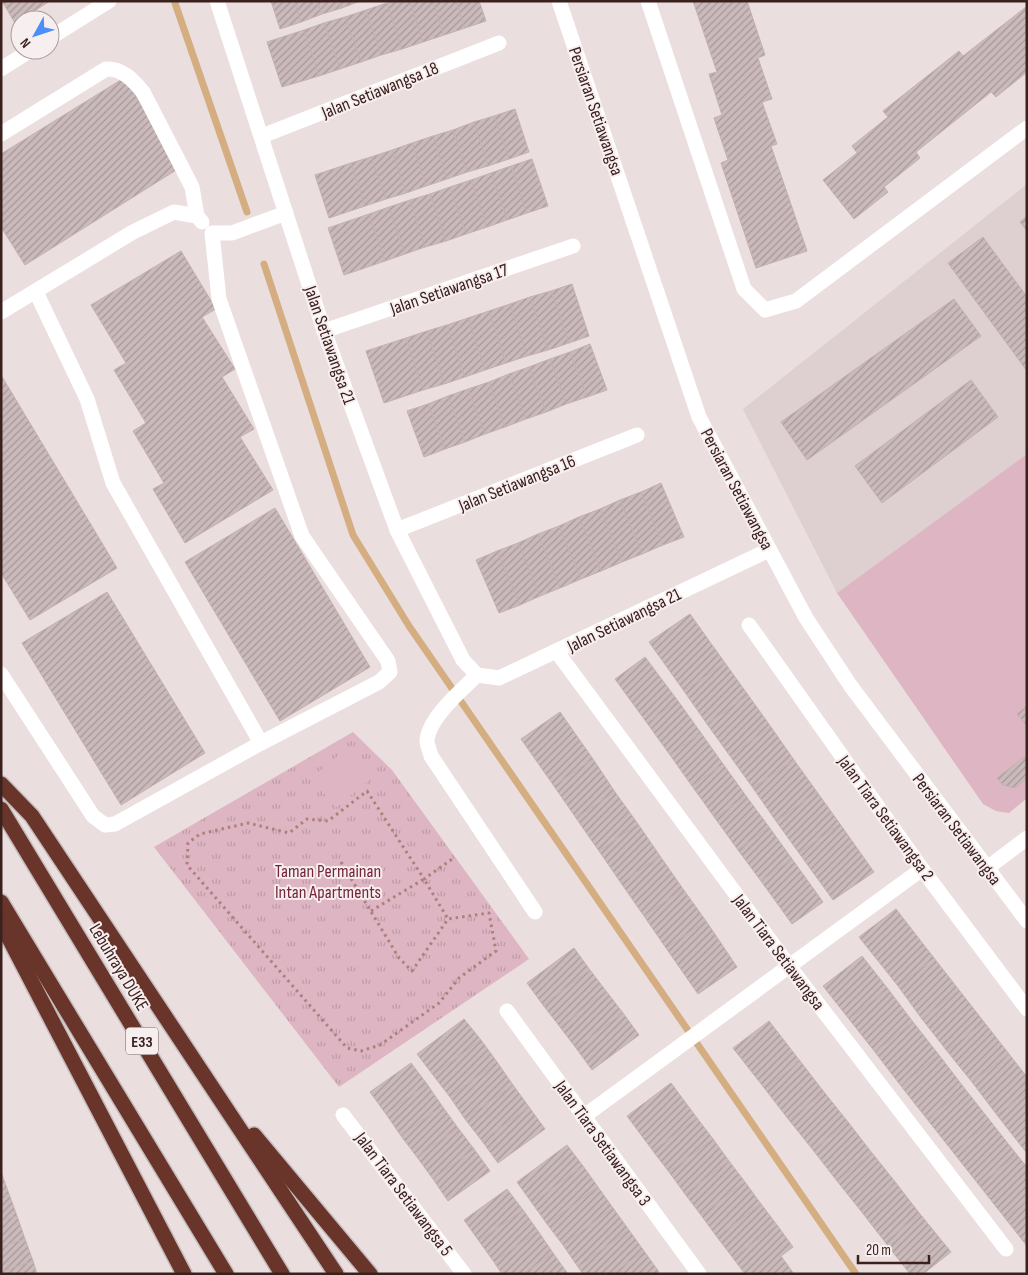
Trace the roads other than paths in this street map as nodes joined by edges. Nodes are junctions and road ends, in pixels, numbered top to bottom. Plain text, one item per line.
1 (109, 1) edge
2 (217, 1) edge
3 (559, 1) edge
4 (648, 1) edge
5 (60, 32) edge
6 (499, 43) dead end
7 (15, 60) edge
8 (1, 69) edge
9 (1027, 128) edge
10 (1, 134) edge
11 (262, 136) junction
12 (286, 212) junction
13 (197, 216) junction
14 (212, 233) junction
15 (573, 246) dead end
16 (36, 292) junction
17 (1, 312) edge
18 (324, 331) junction
19 (637, 435) dead end
20 (397, 530) junction
21 (769, 550) junction
22 (749, 625) dead end
23 (557, 652) junction
24 (1, 674) edge
25 (477, 675) junction
26 (261, 743) junction
27 (1, 784) edge
28 (1, 809) edge
29 (1027, 838) edge
30 (922, 869) junction
31 (986, 869) junction
32 (1, 902) edge
33 (535, 912) dead end
34 (1027, 921) edge
35 (1, 923) edge
36 (789, 966) junction
37 (1027, 1009) edge
38 (507, 1011) dead end
39 (204, 1074) junction
40 (343, 1115) dead end
41 (583, 1117) junction
42 (1006, 1248) dead end
43 (184, 1274) edge
44 (226, 1274) edge
45 (282, 1274) edge
46 (336, 1274) edge
47 (370, 1274) edge
48 (464, 1274) edge
49 (699, 1274) edge

1 - 5 street
2 - 11 street, Jalan Setiawangsa 21
3 - 21 street, Persiaran Setiawangsa
4 - 9 street
6 - 11 street, Jalan Setiawangsa 18
7 - 8 street
10 - 13 street
11 - 12 street, Jalan Setiawangsa 21
12 - 14 street
12 - 18 street, Jalan Setiawangsa 21
13 - 14 street
13 - 16 street
14 - 26 street
15 - 18 street, Jalan Setiawangsa 17
16 - 17 street
16 - 26 street
18 - 20 street, Jalan Setiawangsa 21
19 - 20 street, Jalan Setiawangsa 16
20 - 25 street, Jalan Setiawangsa 21
21 - 23 street, Jalan Setiawangsa 21
21 - 31 street, Persiaran Setiawangsa
22 - 30 street, Jalan Tiara Setiawangsa 2
23 - 25 street, Jalan Setiawangsa 21
23 - 36 street, Jalan Tiara Setiawangsa
24 - 26 street
25 - 33 street
27 - 39 highway
28 - 45 highway, Lebuhraya DUKE / E33
29 - 31 street
30 - 36 street
30 - 37 street, Jalan Tiara Setiawangsa 2
31 - 34 street, Persiaran Setiawangsa
32 - 44 highway
35 - 43 highway
36 - 41 street
36 - 42 street, Jalan Tiara Setiawangsa
38 - 41 street, Jalan Tiara Setiawangsa 3
39 - 46 highway
39 - 47 highway
40 - 48 street, Jalan Tiara Setiawangsa 5
41 - 49 street, Jalan Tiara Setiawangsa 3

